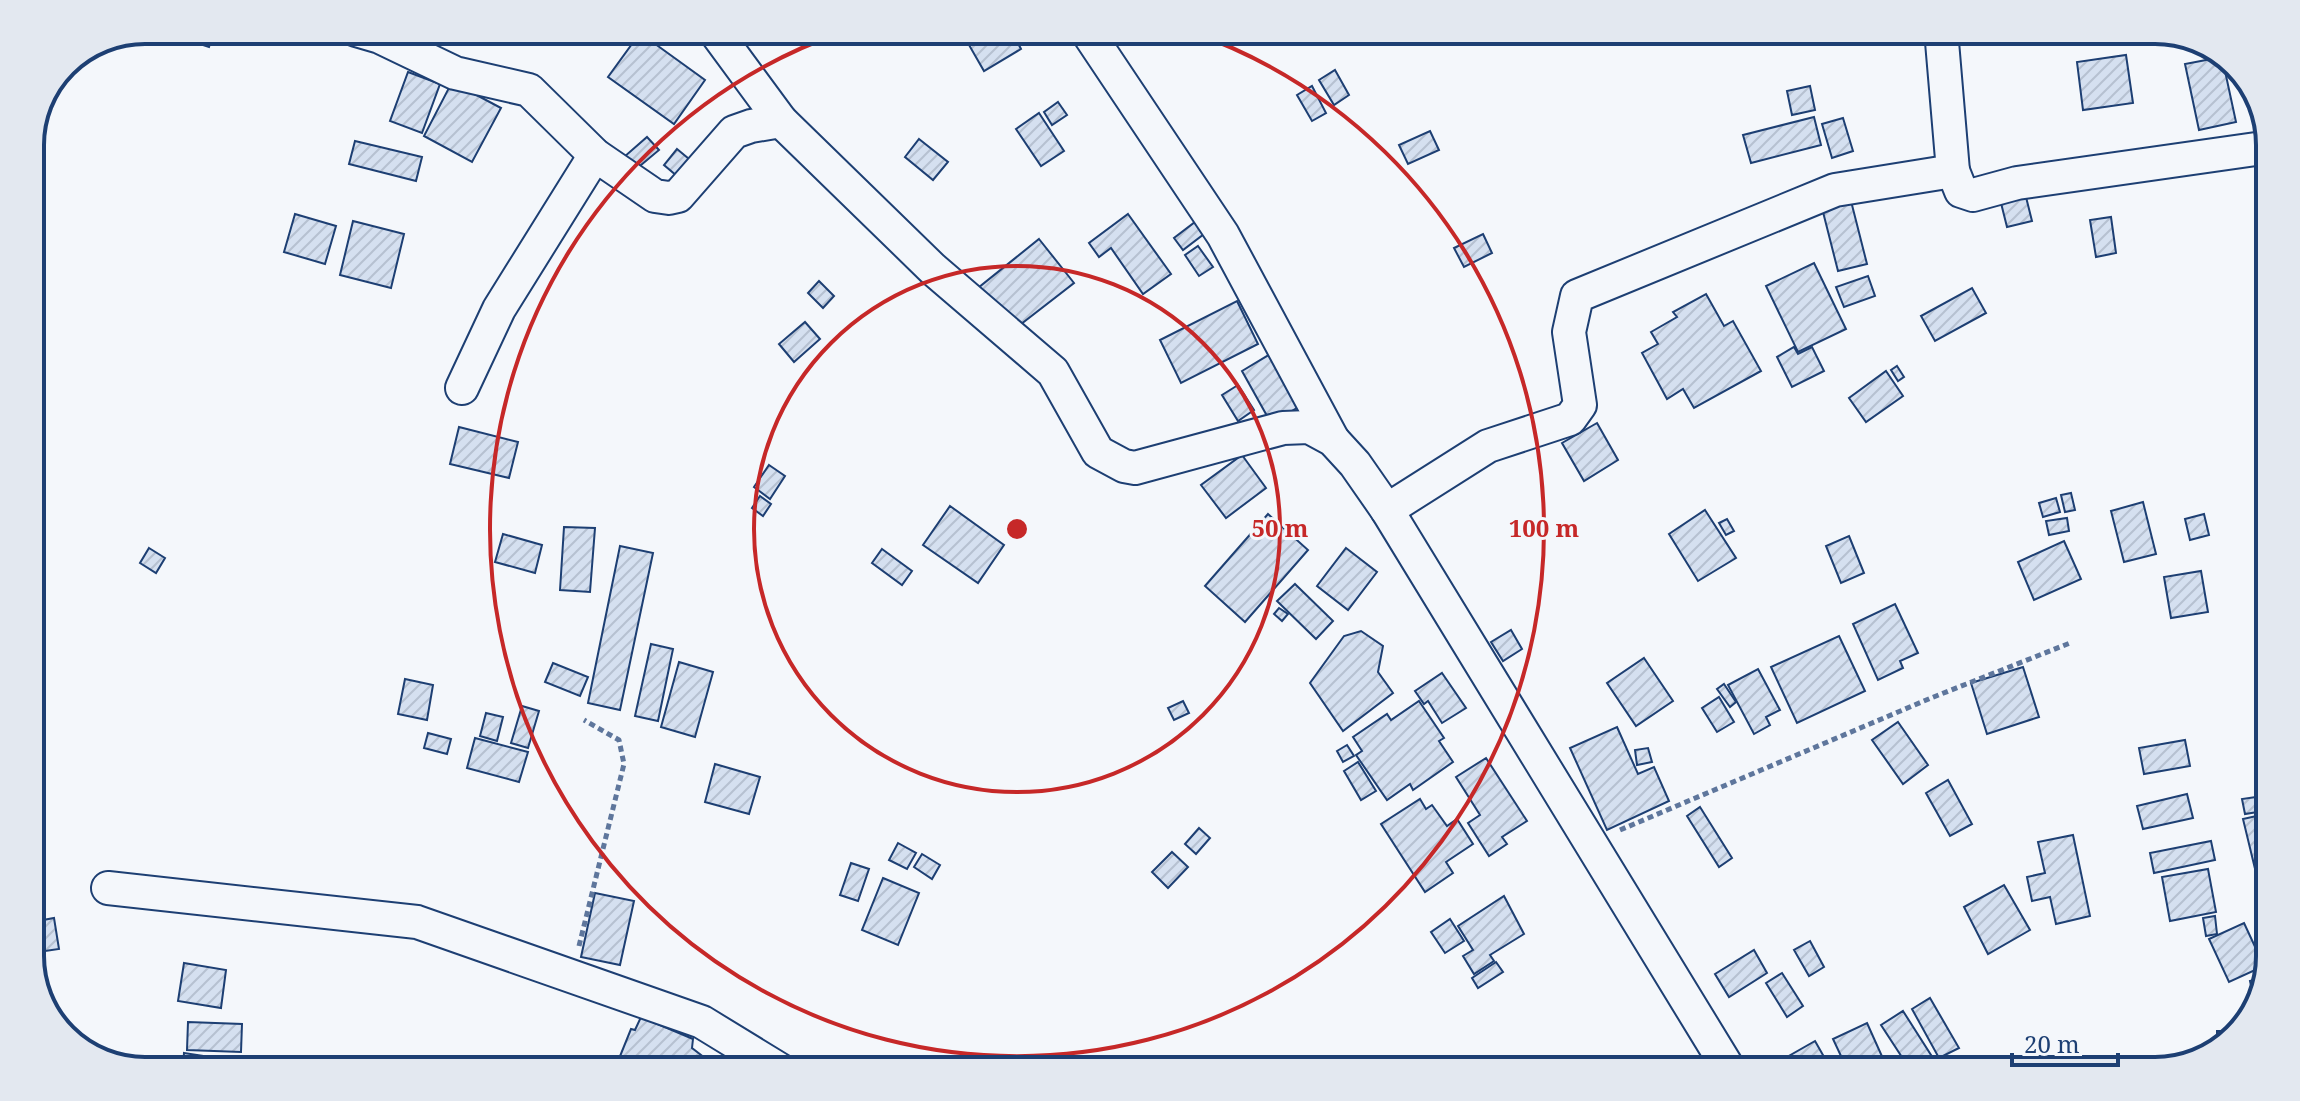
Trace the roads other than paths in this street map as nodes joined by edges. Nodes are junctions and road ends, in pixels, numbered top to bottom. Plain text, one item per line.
1 (395, 44) edge
2 (724, 44) edge
3 (1095, 44) edge
4 (1942, 44) edge
5 (781, 121) junction
6 (2256, 149) edge
7 (595, 155) junction
8 (1953, 171) junction
9 (462, 388) dead end
10 (1333, 440) junction
11 (1387, 510) junction
12 (108, 888) dead end
13 (759, 1057) edge
14 (1721, 1057) edge

1 - 7 street
2 - 5 street
3 - 10 street
4 - 8 street
5 - 7 street
5 - 10 street
6 - 8 street
7 - 9 street
8 - 11 street
10 - 11 street
11 - 14 street
12 - 13 street

